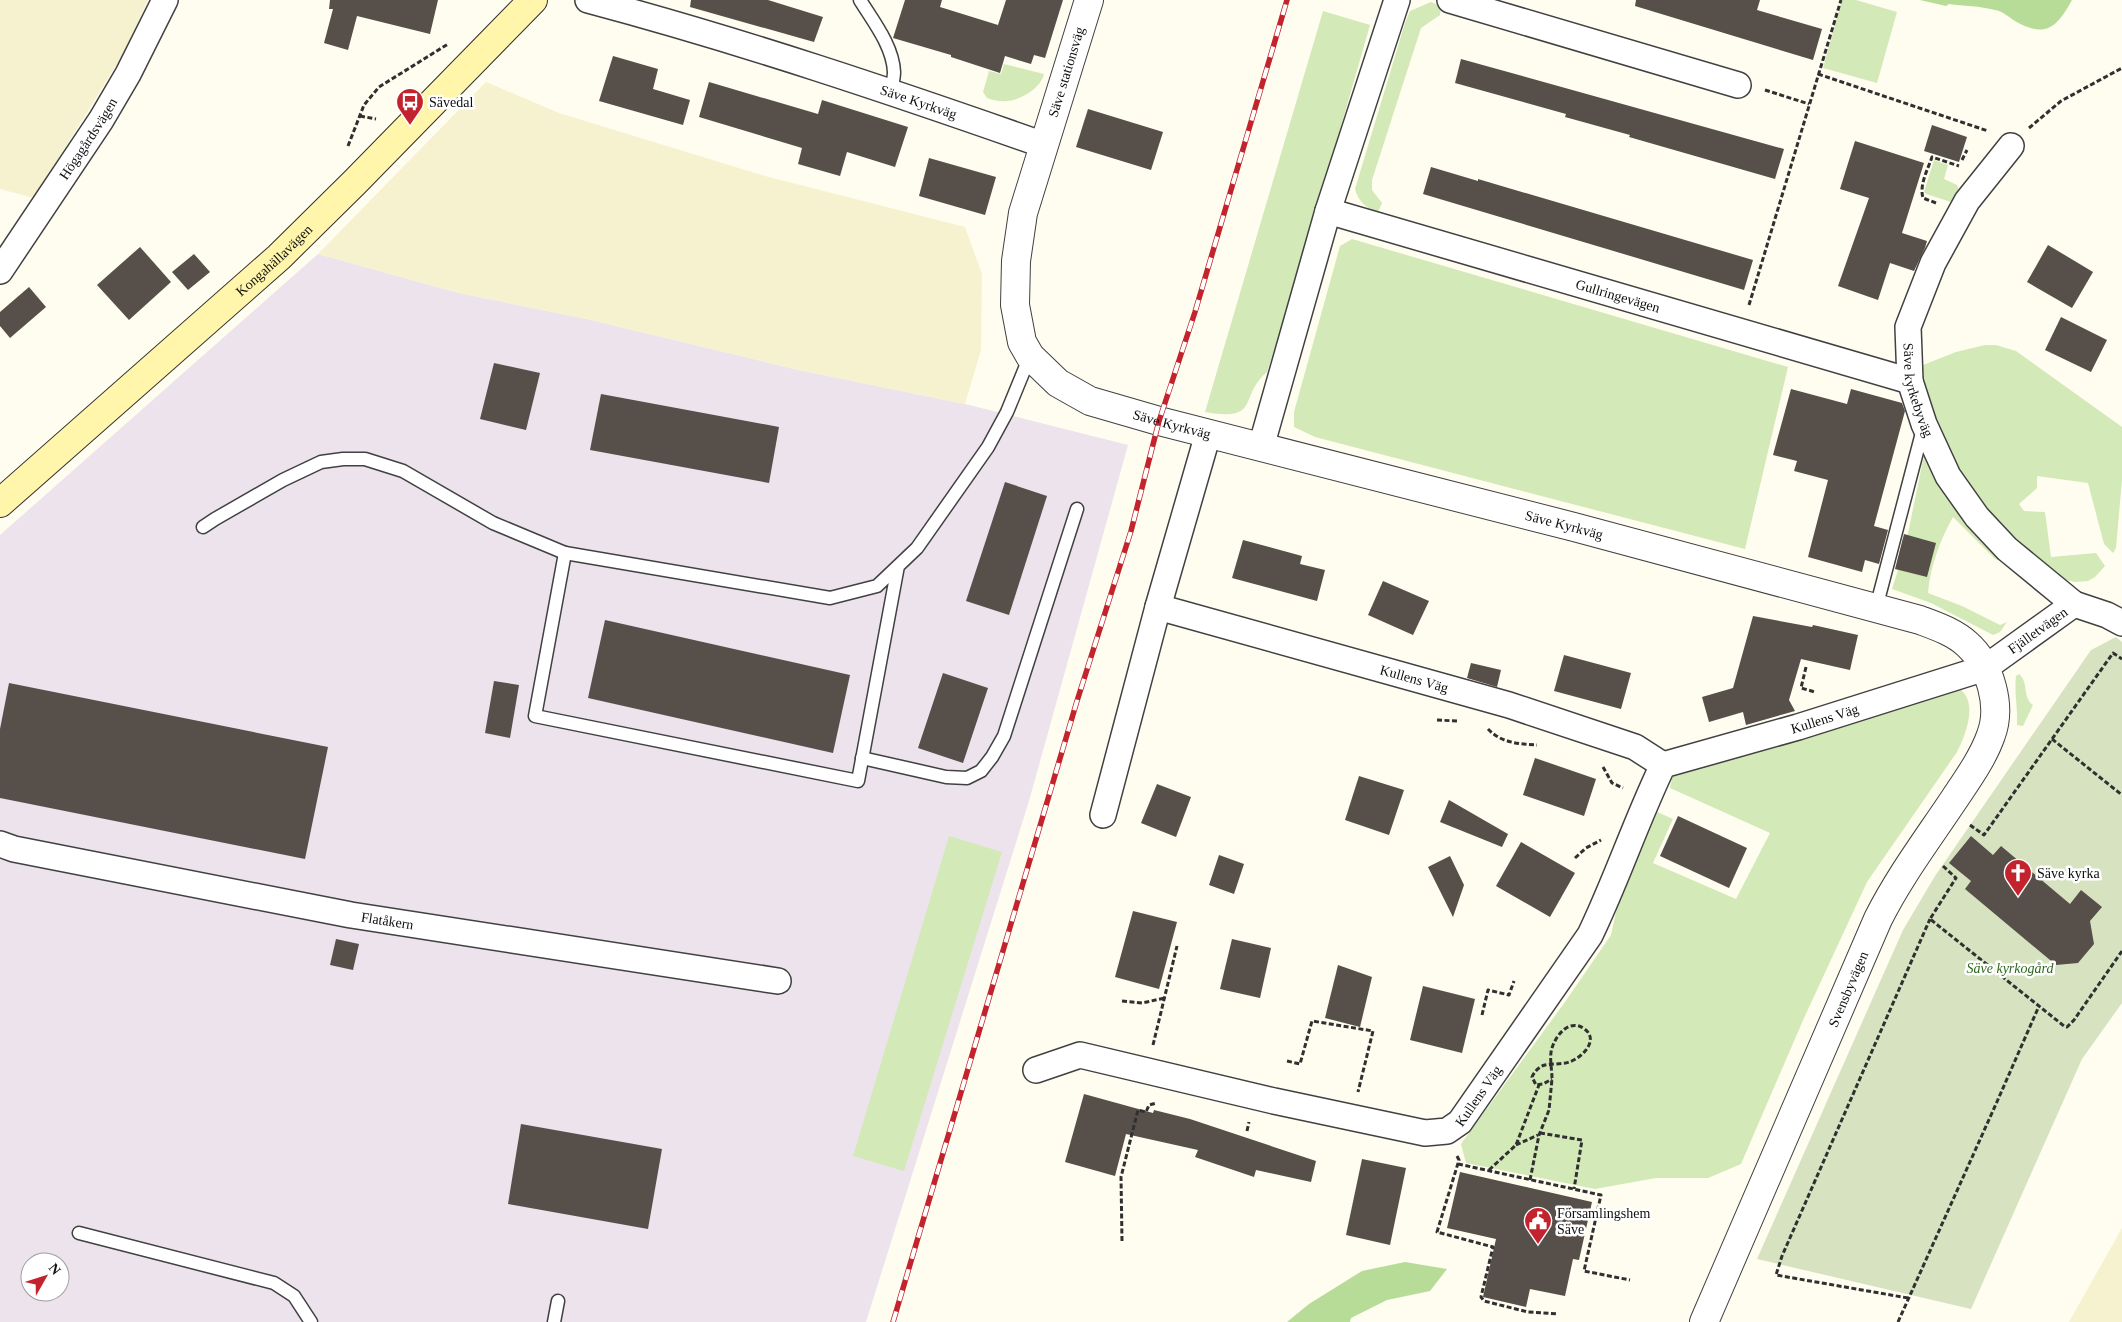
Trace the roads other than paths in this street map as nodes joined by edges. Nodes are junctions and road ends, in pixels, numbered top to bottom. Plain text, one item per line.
1 (165, 0) edge
2 (533, 0) edge
3 (588, 0) edge
4 (860, 0) edge
5 (1089, 0) edge
6 (1397, 0) edge
7 (1450, 0) edge
8 (1738, 85) road end
9 (891, 92) junction
10 (2013, 143) road end
11 (1044, 145) junction
12 (1328, 211) junction
13 (0, 272) edge
14 (1030, 356) junction
15 (1910, 381) junction
16 (1924, 424) junction
17 (1208, 434) junction
18 (1261, 447) junction
19 (0, 503) edge
20 (1076, 510) dead end
21 (203, 527) dead end
22 (565, 553) junction
23 (898, 566) junction
24 (2074, 604) junction
25 (1158, 607) junction
26 (1876, 608) junction
27 (2122, 623) edge
28 (1985, 668) junction
29 (862, 758) junction
30 (1663, 765) junction
31 (1103, 815) dead end
32 (0, 844) edge
33 (778, 981) dead end
34 (1036, 1070) dead end
35 (80, 1233) dead end
36 (558, 1301) dead end
37 (311, 1322) edge
38 (554, 1322) edge
39 (1704, 1322) edge

1 - 13 street, Högagårdsvägen
2 - 19 main road, Kongahällavägen
3 - 9 street, Säve Kyrkväg
4 - 9 lane
5 - 11 street, Säve stationsväg
6 - 12 street
7 - 8 street
9 - 11 street, Säve Kyrkväg
10 - 15 street, Säve kyrkebyväg
11 - 14 street, Säve Kyrkväg
12 - 15 street, Gullringevägen
12 - 18 street
14 - 17 street, Säve Kyrkväg
14 - 23 lane
15 - 16 street, Säve kyrkebyväg
16 - 24 street, Säve kyrkebyväg
16 - 26 lane
17 - 18 street, Säve Kyrkväg
17 - 25 street
18 - 26 street, Säve Kyrkväg
20 - 29 lane
21 - 22 lane
22 - 23 lane
22 - 29 lane
23 - 29 lane
24 - 27 street, Fjälletvägen
24 - 28 street, Fjälletvägen
25 - 30 street, Kullens Väg
25 - 31 street
26 - 28 street, Säve Kyrkväg
28 - 30 street, Kullens Väg
28 - 39 street, Svensbyvägen
30 - 34 street, Kullens Väg
32 - 33 street, Flatåkern
35 - 37 lane
36 - 38 lane

